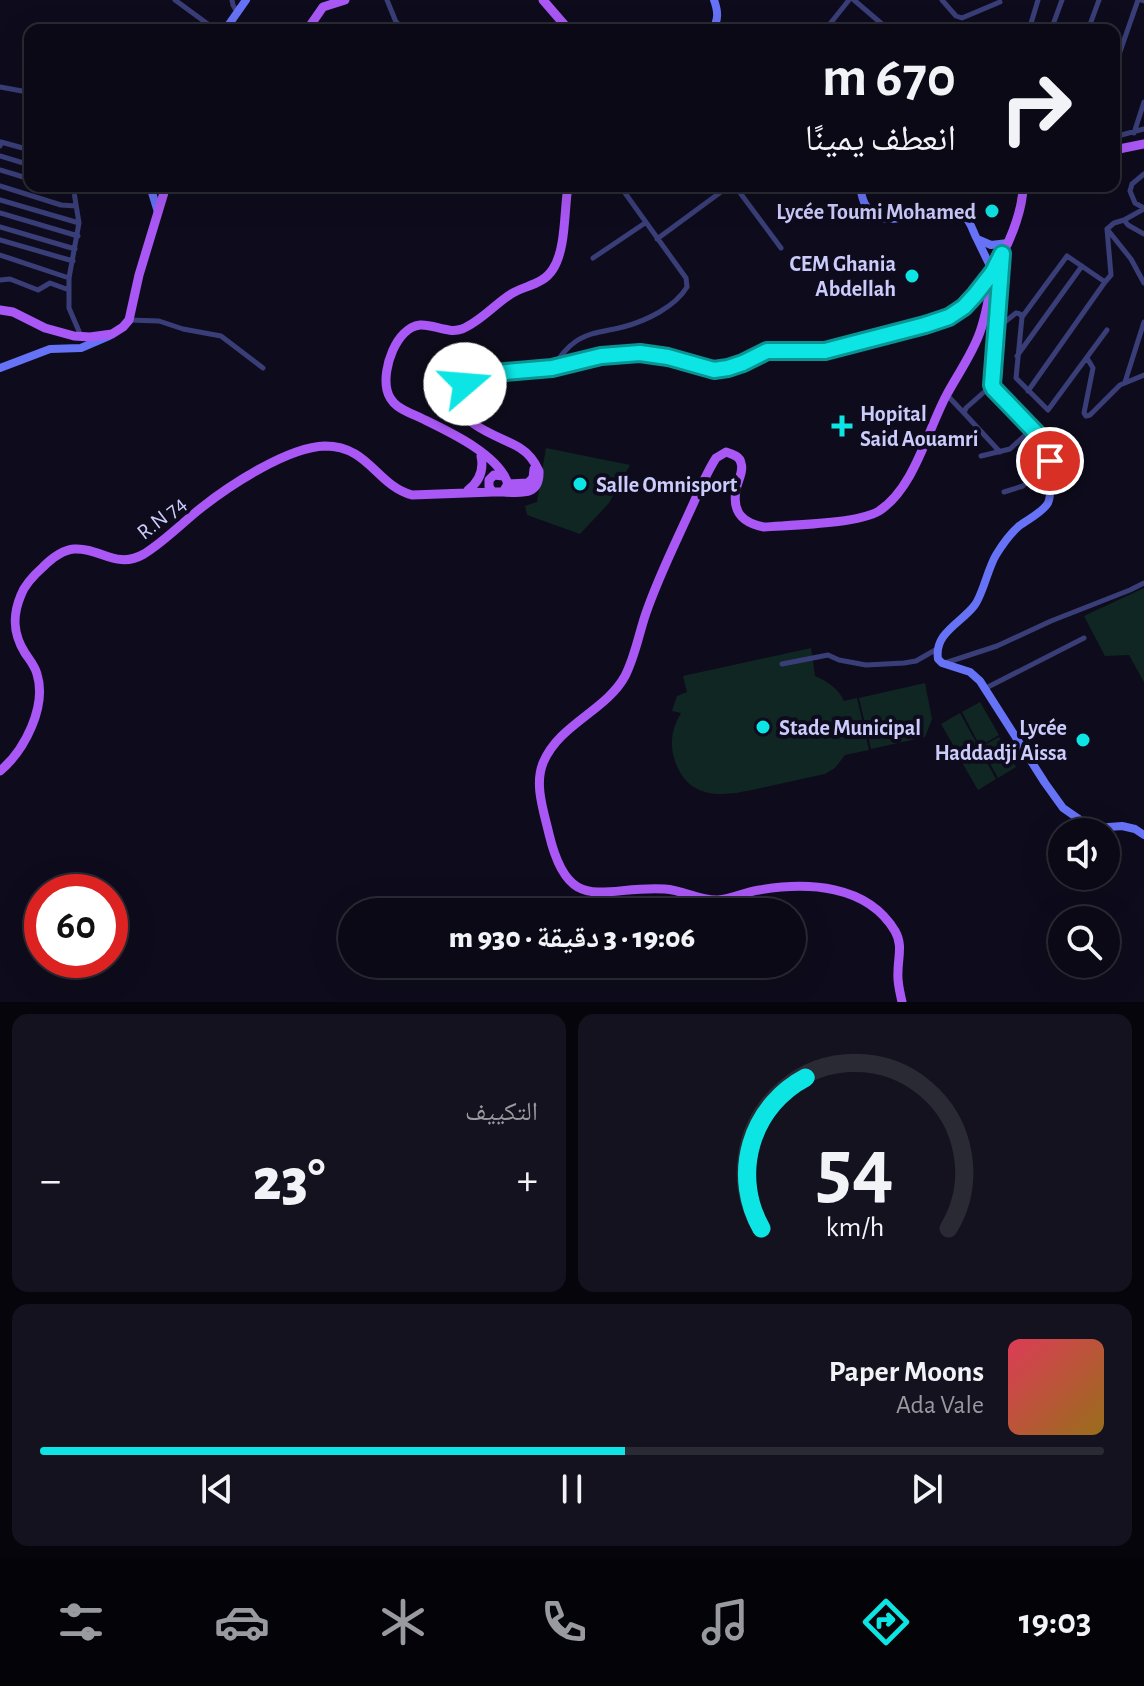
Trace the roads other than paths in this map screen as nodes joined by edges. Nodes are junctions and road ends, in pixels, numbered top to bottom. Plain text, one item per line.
1 (175, 0) edge
2 (226, 0) edge
3 (248, 0) edge
4 (343, 0) edge
5 (387, 0) edge
6 (543, 0) edge
7 (714, 0) edge
8 (852, 0) edge
9 (942, 0) edge
10 (1038, 0) edge
11 (1062, 0) edge
12 (1099, 0) edge
13 (1141, 0) edge
14 (1000, 2) edge
15 (326, 4) edge
16 (234, 6) edge
17 (208, 24) edge
18 (311, 24) edge
19 (398, 24) edge
20 (564, 24) edge
21 (715, 24) edge
22 (830, 24) edge
23 (882, 24) edge
24 (1031, 24) edge
25 (1054, 24) edge
26 (1090, 24) edge
27 (1122, 47) joint
28 (1120, 52) edge
29 (0, 87) edge
30 (24, 92) edge
31 (1144, 102) edge
32 (1144, 129) edge
33 (1134, 133) junction
34 (1120, 136) edge
35 (1144, 144) edge
36 (0, 146) edge
37 (24, 148) edge
38 (1120, 149) edge
39 (0, 156) edge
40 (24, 163) edge
41 (0, 170) edge
42 (1144, 174) edge
43 (24, 177) edge
44 (0, 186) edge
45 (75, 192) edge
46 (152, 192) edge
47 (164, 192) edge
48 (567, 192) edge
49 (624, 192) edge
50 (729, 192) edge
51 (738, 192) edge
52 (862, 192) edge
53 (1023, 192) edge
54 (0, 200) edge
55 (77, 206) junction
56 (1144, 208) edge
57 (158, 212) junction
58 (0, 213) edge
59 (1124, 220) junction
60 (79, 223) junction
61 (645, 223) junction
62 (0, 227) edge
63 (1107, 229) junction
64 (1144, 234) edge
65 (78, 236) junction
66 (657, 239) junction
67 (977, 239) junction
68 (0, 240) edge
69 (1008, 243) junction
70 (781, 248) dead end
71 (75, 249) junction
72 (1002, 254) junction
73 (0, 255) edge
74 (593, 258) dead end
75 (73, 261) junction
76 (1082, 266) junction
77 (993, 272) junction
78 (69, 278) junction
79 (0, 280) edge
80 (1105, 282) junction
81 (1144, 283) edge
82 (69, 290) junction
83 (0, 310) edge
84 (1022, 317) junction
85 (129, 320) junction
86 (1144, 322) edge
87 (996, 330) junction
88 (1107, 330) dead end
89 (112, 334) junction
90 (81, 336) junction
91 (1017, 357) junction
92 (1087, 358) junction
93 (0, 368) edge
94 (263, 368) dead end
95 (552, 368) junction
96 (1142, 374) edge
97 (1125, 382) junction
98 (992, 385) junction
99 (1028, 391) junction
100 (947, 394) junction
101 (964, 413) junction
102 (1032, 429) junction
103 (1000, 452) junction
104 (478, 453) junction
105 (981, 456) dead end
106 (1050, 461) junction
107 (498, 483) junction
108 (464, 492) junction
109 (1004, 492) dead end
110 (1144, 583) edge
111 (1084, 638) dead end
112 (937, 649) junction
113 (942, 663) junction
114 (782, 664) dead end
115 (986, 688) junction
116 (0, 771) edge
117 (1144, 835) edge
118 (902, 1002) edge

1 - 17 street
2 - 16 street
3 - 16 street
4 - 15 main road
5 - 19 street
6 - 20 main road
7 - 21 street
8 - 22 street
8 - 23 street
9 - 14 street
10 - 24 street
11 - 25 street
12 - 26 street
13 - 27 street
15 - 18 main road
27 - 28 street
29 - 30 street
31 - 33 street
32 - 33 street
33 - 34 street
35 - 38 main road
36 - 37 street
39 - 40 street
41 - 43 street
42 - 56 street
44 - 55 street
45 - 55 street
46 - 57 street
47 - 57 main road
48 - 104 main road
49 - 61 street
50 - 66 street
51 - 70 street
52 - 67 street
53 - 69 main road, R.N 74
54 - 60 street
55 - 60 street
56 - 59 street
57 - 85 main road
58 - 65 street
59 - 63 street
59 - 64 street
60 - 65 street
61 - 66 street
61 - 74 street
62 - 71 street
63 - 80 street
63 - 81 street
65 - 71 street
66 - 95 street
67 - 69 street
67 - 77 street
68 - 75 street
69 - 72 main road, R.N 74
71 - 75 street
72 - 77 main road, R.N 74
72 - 87 street
73 - 78 street
75 - 78 street
76 - 80 street
76 - 84 street
76 - 91 street
77 - 95 main road, R.N 74
77 - 100 main road
78 - 82 street
79 - 82 street
80 - 99 street
82 - 90 street
83 - 90 main road
84 - 87 street
84 - 91 street
85 - 89 main road
85 - 94 street
86 - 97 street
87 - 98 street
88 - 92 street
89 - 90 main road
89 - 93 street
91 - 99 street
92 - 97 street
92 - 99 street
95 - 107 main road, R.N 74
96 - 97 street
98 - 101 street
98 - 102 street
100 - 101 street
100 - 118 main road
101 - 103 street
102 - 103 street
102 - 106 street
103 - 105 street
104 - 107 main road
104 - 108 main road
106 - 109 street
106 - 112 street
107 - 108 main road, R.N 74
108 - 116 main road, R.N 74
110 - 113 street
111 - 115 street
112 - 113 street
112 - 114 street
113 - 115 street
115 - 117 street

